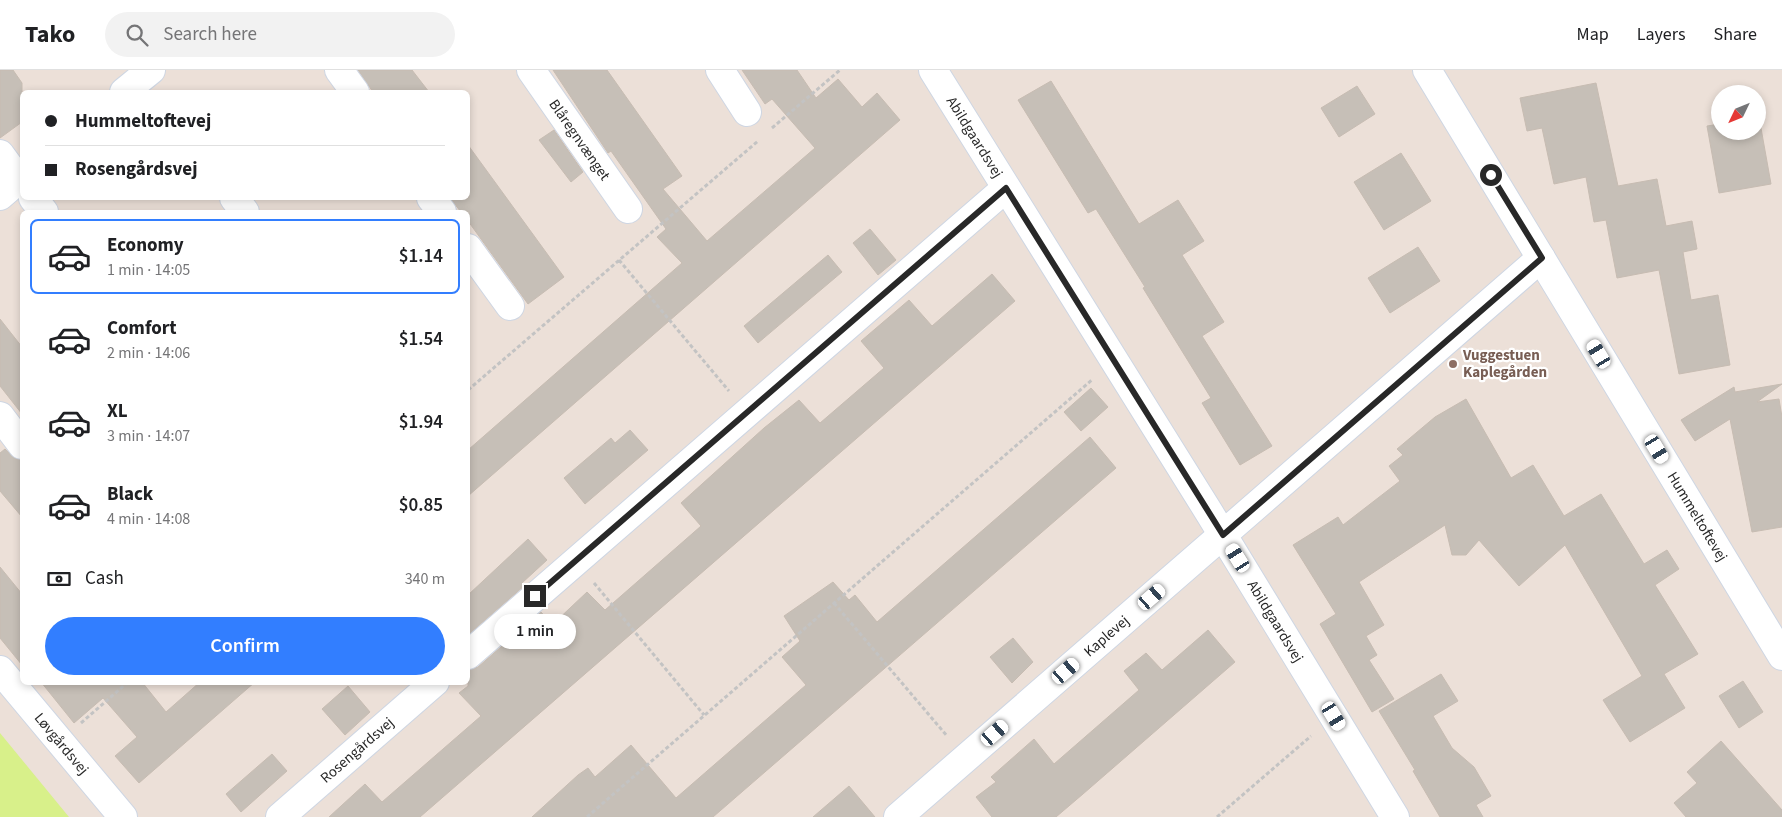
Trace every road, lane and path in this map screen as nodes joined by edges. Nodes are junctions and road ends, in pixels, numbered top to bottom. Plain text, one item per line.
1 (339, 70) edge
2 (531, 70) edge
3 (720, 70) edge
4 (840, 70) edge
5 (934, 70) edge
6 (1427, 70) edge
7 (148, 77) edge
8 (127, 90) edge
9 (354, 90) edge
10 (747, 112) dead end
11 (766, 133) dead end
12 (759, 140) dead end
13 (0, 154) edge
14 (19, 187) edge
15 (1006, 188) junction
16 (32, 200) edge
17 (236, 200) edge
18 (433, 200) edge
19 (628, 209) dead end
20 (42, 210) edge
21 (243, 210) edge
22 (440, 210) edge
23 (470, 251) edge
24 (1542, 258) junction
25 (619, 260) junction
26 (510, 306) dead end
27 (1115, 360) junction
28 (470, 388) edge
29 (747, 412) junction
30 (0, 416) edge
31 (20, 441) edge
32 (1223, 535) junction
33 (575, 561) junction
34 (834, 603) junction
35 (470, 653) edge
36 (1782, 656) edge
37 (0, 670) edge
38 (125, 685) edge
39 (432, 685) edge
40 (704, 715) junction
41 (1334, 716) junction
42 (60, 741) junction
43 (966, 758) junction
44 (123, 817) edge
45 (280, 817) edge
46 (587, 817) edge
47 (898, 817) edge
48 (1217, 817) edge
49 (1394, 817) edge

1 - 9 street
2 - 19 street, Blåregnvænget
3 - 10 street
4 - 11 path
5 - 15 street, Abildgaardsvej
6 - 24 street, Hummeltoftevej
7 - 8 street
12 - 25 path
13 - 14 street
15 - 27 street, Abildgaardsvej
15 - 29 street
16 - 20 street
17 - 21 street
18 - 22 street
23 - 26 street
24 - 32 street, Kaplevej
24 - 36 street, Hummeltoftevej
25 - 28 path
25 - 29 path
27 - 32 street, Abildgaardsvej
27 - 34 path
29 - 33 street
30 - 31 street
32 - 41 street, Abildgaardsvej
32 - 43 street, Kaplevej
33 - 35 street
33 - 40 path
34 - 40 path
34 - 43 path
37 - 42 street, Løvgårdsvej
38 - 42 path
39 - 45 street, Rosengårdsvej
40 - 46 path
41 - 48 path
41 - 49 street, Abildgaardsvej
42 - 44 street, Løvgårdsvej
43 - 47 street, Kaplevej

